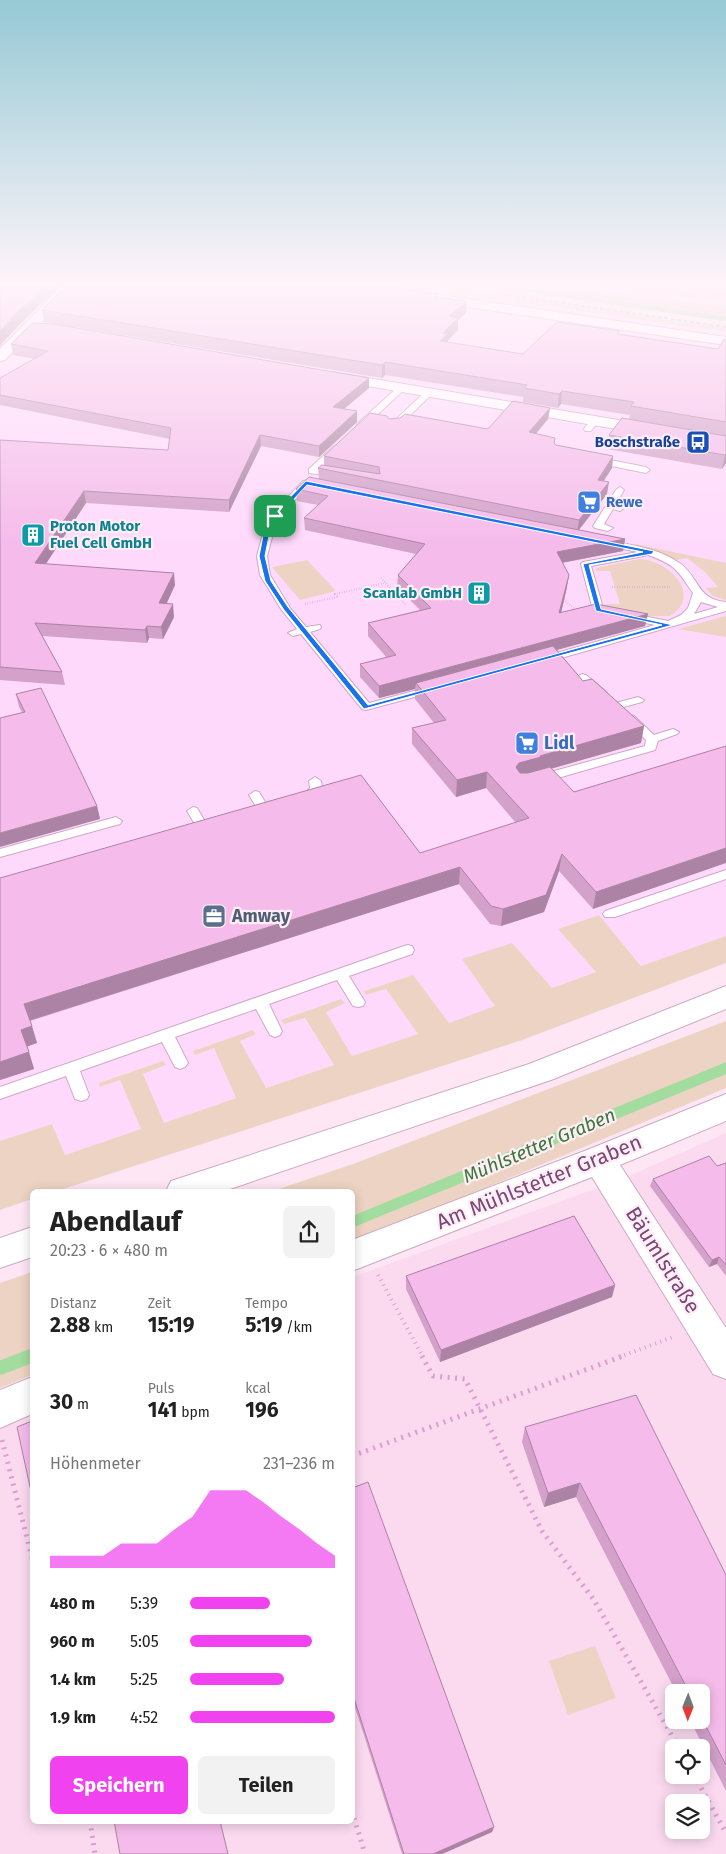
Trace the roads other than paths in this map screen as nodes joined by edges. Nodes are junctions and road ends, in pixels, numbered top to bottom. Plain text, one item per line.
1 (317, 374) edge
2 (402, 388) junction
3 (430, 393) junction
4 (392, 427) edge
5 (355, 431) edge
6 (726, 443) edge
7 (340, 444) edge
8 (588, 459) edge
9 (646, 470) dead end
10 (348, 478) edge
11 (316, 485) edge
12 (620, 490) dead end
13 (608, 528) dead end
14 (594, 541) edge
15 (652, 552) junction
16 (697, 595) junction
17 (726, 607) edge
18 (670, 625) junction
19 (316, 627) dead end
20 (298, 631) junction
21 (530, 663) edge
22 (582, 677) edge
23 (444, 686) edge
24 (638, 700) dead end
25 (616, 706) junction
26 (673, 732) dead end
27 (652, 738) junction
28 (315, 781) dead end
29 (531, 782) edge
30 (255, 796) dead end
31 (290, 803) edge
32 (193, 812) dead end
33 (247, 815) edge
34 (116, 821) dead end
35 (203, 828) edge
36 (0, 854) edge
37 (726, 874) edge
38 (610, 914) dead end
39 (408, 950) dead end
40 (340, 974) junction
41 (726, 997) edge
42 (260, 1002) junction
43 (358, 1002) dead end
44 (275, 1031) dead end
45 (166, 1036) junction
46 (180, 1063) dead end
47 (71, 1068) junction
48 (0, 1093) edge
49 (81, 1095) dead end
50 (726, 1107) edge
51 (599, 1160) junction
52 (189, 1189) edge
53 (30, 1243) edge
54 (0, 1253) edge
55 (359, 1254) edge
56 (726, 1361) edge
57 (30, 1396) edge
58 (0, 1409) edge

1 - 2 street
2 - 3 street
2 - 5 lane
3 - 4 lane
3 - 6 street
7 - 10 lane
8 - 9 lane
11 - 20 lane
12 - 13 lane
14 - 15 lane
15 - 16 lane
15 - 18 lane
16 - 17 lane
16 - 18 lane
17 - 18 lane
18 - 21 lane
19 - 20 lane
20 - 23 lane
22 - 25 lane
24 - 25 lane
25 - 27 lane
26 - 27 lane
27 - 29 lane
28 - 31 lane
30 - 33 lane
32 - 35 lane
34 - 36 lane
37 - 38 lane
39 - 40 lane
40 - 42 lane
40 - 43 lane
41 - 52 street
42 - 44 lane
42 - 45 lane
45 - 46 lane
45 - 47 lane
47 - 48 lane
47 - 49 lane
50 - 51 street, Am Mühlstetter Graben
51 - 55 street, Am Mühlstetter Graben
51 - 56 street, Bäumlstraße
53 - 54 street
57 - 58 street

